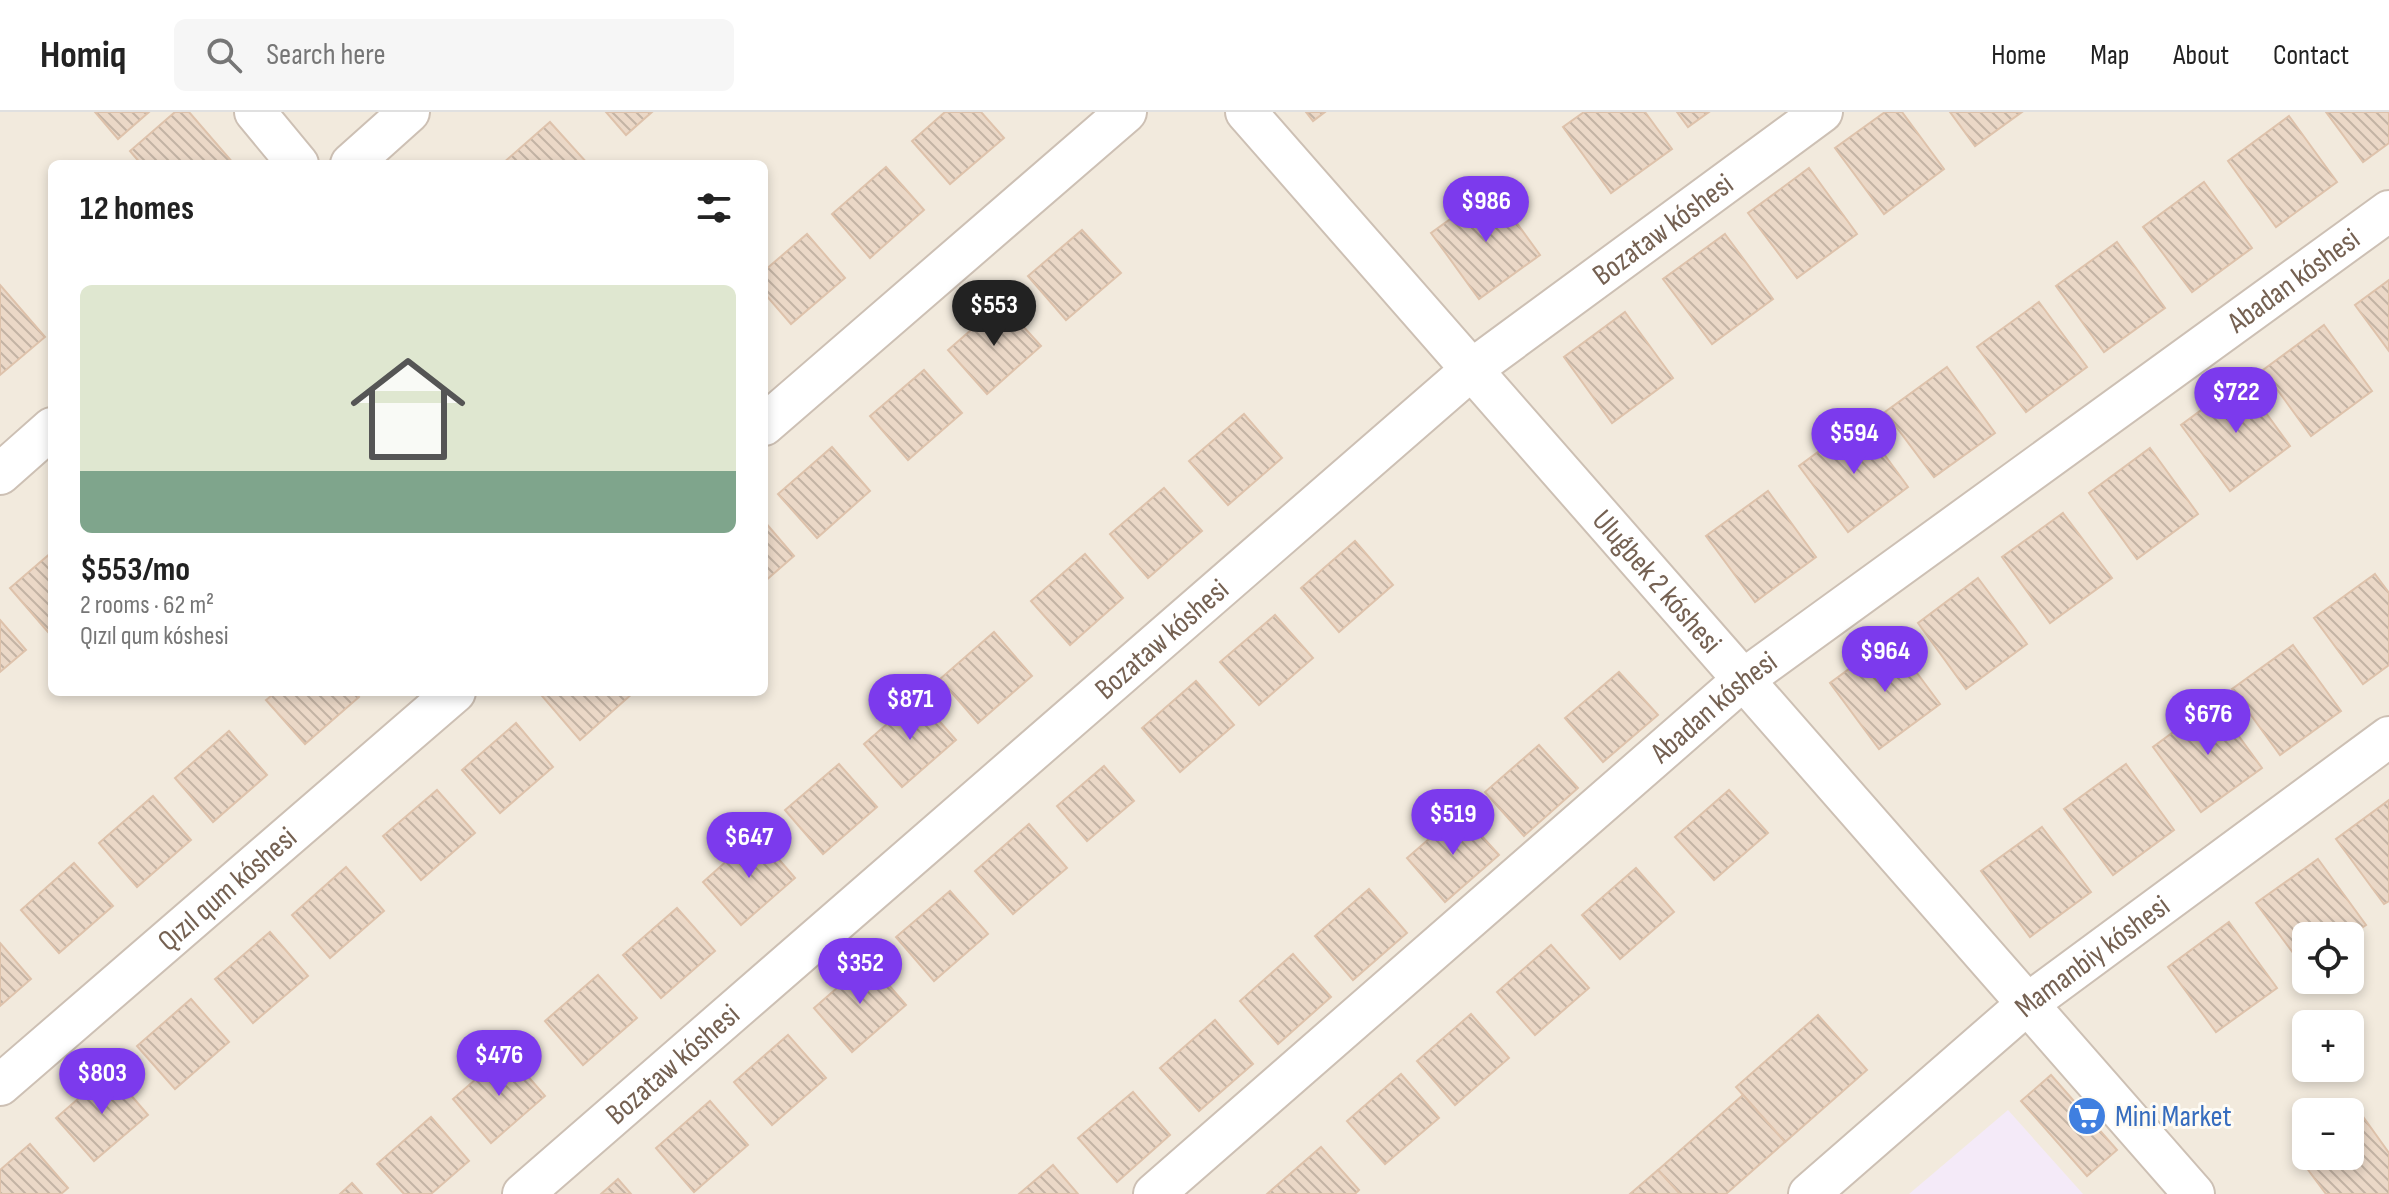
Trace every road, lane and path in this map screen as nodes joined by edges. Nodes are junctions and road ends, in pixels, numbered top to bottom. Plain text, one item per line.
1 (255, 112) edge
2 (409, 112) edge
3 (1126, 112) edge
4 (1246, 112) edge
5 (1822, 112) edge
6 (295, 160) edge
7 (355, 160) edge
8 (2389, 211) edge
9 (1471, 370) junction
10 (768, 422) edge
11 (48, 431) edge
12 (4, 462) edge
13 (1744, 679) junction
14 (450, 696) edge
15 (2389, 737) edge
16 (2026, 1005) junction
17 (0, 1085) edge
18 (523, 1194) edge
19 (1154, 1194) edge
20 (1809, 1194) edge
21 (2194, 1194) edge

1 - 6 street
2 - 7 street
3 - 10 street
4 - 9 street, Uluǵbek 2 kóshesi
5 - 9 street, Bozataw kóshesi
8 - 13 street, Abadan kóshesi
9 - 13 street, Uluǵbek 2 kóshesi
9 - 18 street, Bozataw kóshesi
11 - 12 street
13 - 16 street, Uluǵbek 2 kóshesi
13 - 19 street, Abadan kóshesi
14 - 17 street, Qızıl qum kóshesi
15 - 16 street, Mamanbiy kóshesi
16 - 20 street, Mamanbiy kóshesi
16 - 21 street, Uluǵbek 2 kóshesi

